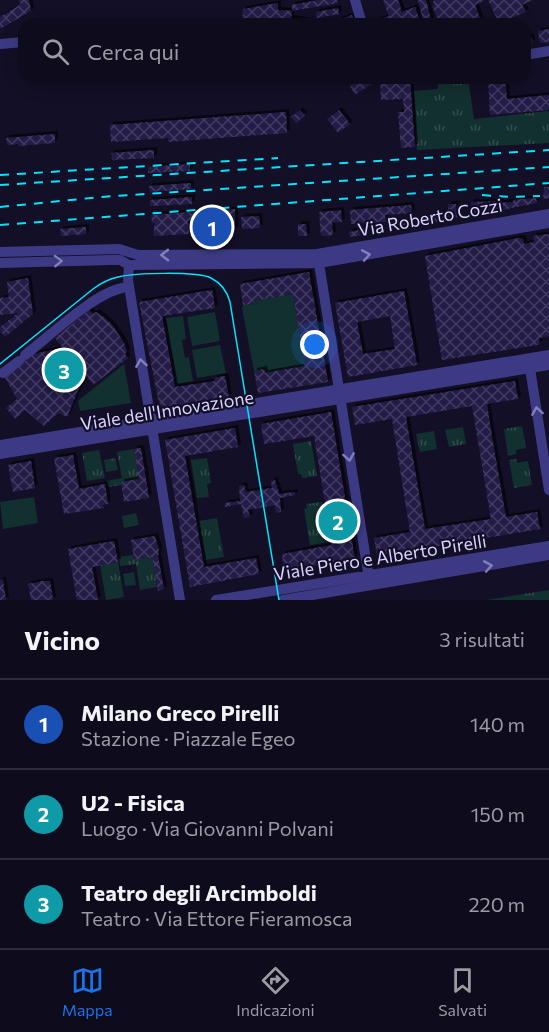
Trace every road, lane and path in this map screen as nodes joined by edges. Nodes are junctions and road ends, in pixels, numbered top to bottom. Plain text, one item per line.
1 (356, 0) edge
2 (360, 18) edge
3 (18, 42) edge
4 (0, 44) edge
5 (549, 51) edge
6 (531, 55) edge
7 (549, 214) edge
8 (549, 223) edge
9 (0, 252) edge
10 (318, 258) junction
11 (0, 263) edge
12 (129, 265) junction
13 (122, 288) dead end
14 (549, 355) edge
15 (529, 363) junction
16 (549, 365) edge
17 (3, 373) dead end
18 (339, 394) junction
19 (152, 425) junction
20 (0, 445) edge
21 (0, 454) edge
22 (549, 490) edge
23 (549, 546) edge
24 (549, 555) edge
25 (369, 580) junction
26 (272, 596) edge
27 (180, 600) edge
28 (216, 600) edge
29 (284, 600) edge

1 - 2 street
3 - 4 street
5 - 6 street
7 - 10 street, Via Roberto Cozzi
10 -> 8 street, Via Roberto Cozzi
10 -> 9 street
10 - 12 street
10 - 18 street
11 -> 12 street
19 -> 12 street
13 - 17 street
14 - 15 street, Viale dell'Innovazione
15 - 16 street, Viale dell'Innovazione
15 - 18 street, Viale dell'Innovazione
22 -> 15 street
18 - 19 street, Viale dell'Innovazione
18 -> 25 street
19 - 20 street, Viale dell'Innovazione
19 - 21 street, Viale dell'Innovazione
19 - 27 street
23 - 25 street, Viale Piero e Alberto Pirelli
25 -> 24 street, Viale Piero e Alberto Pirelli
25 - 26 street, Viale Piero e Alberto Pirelli
25 - 29 street, Viale Piero e Alberto Pirelli
26 - 28 street, Viale Piero e Alberto Pirelli
26 - 29 street

